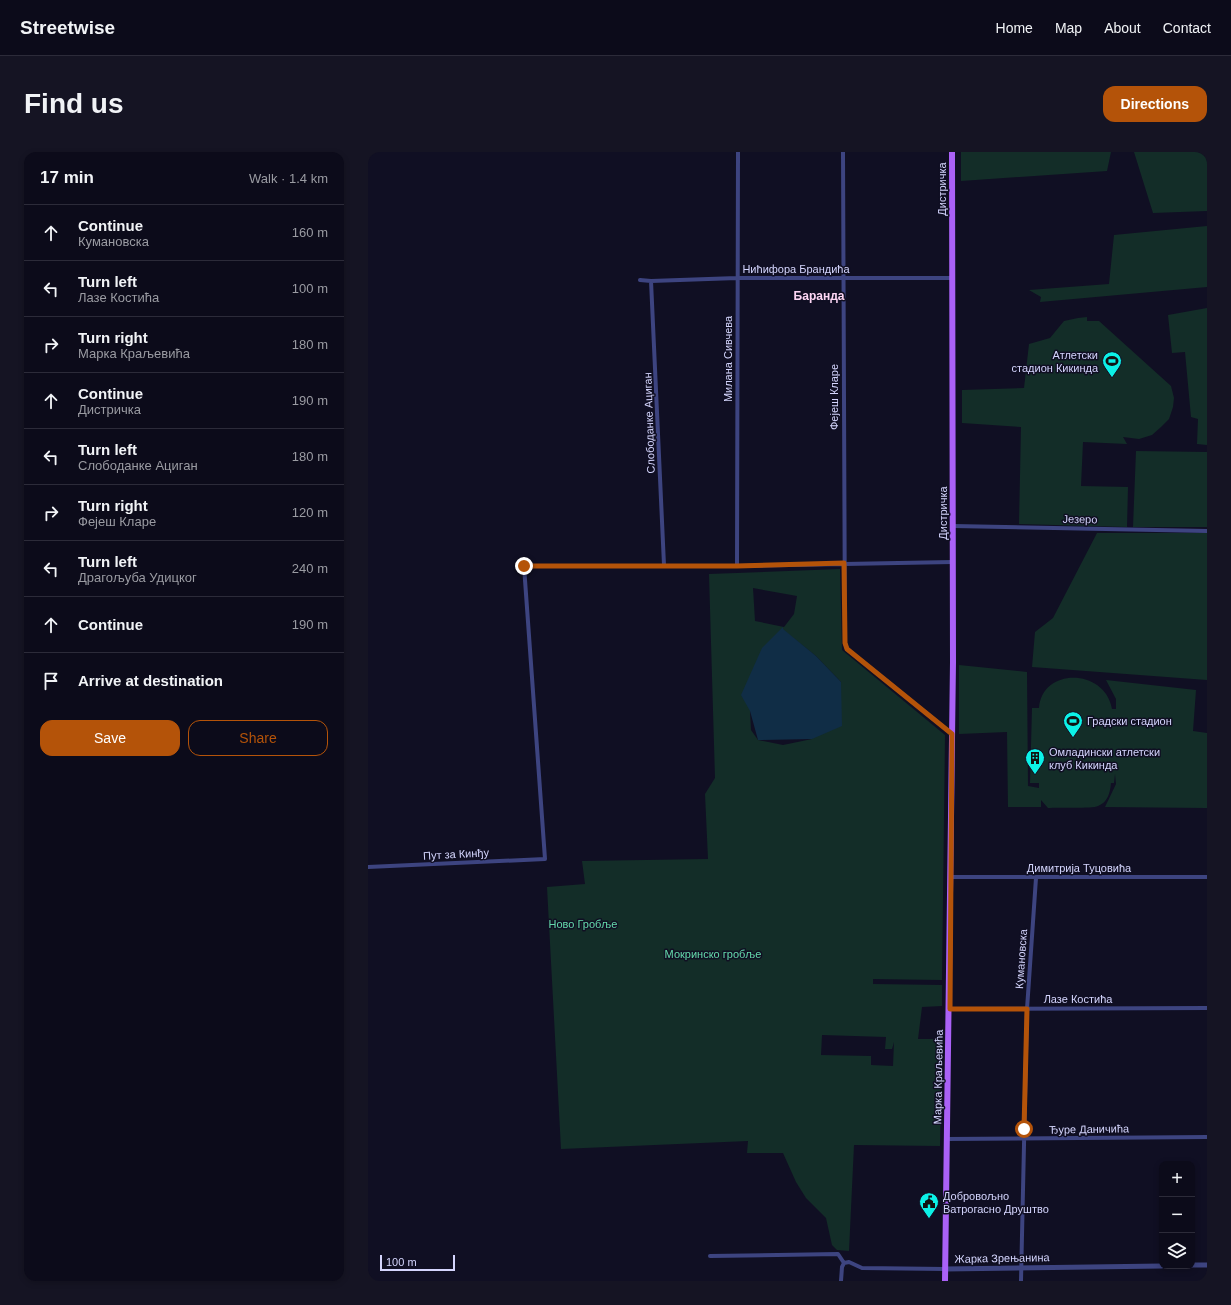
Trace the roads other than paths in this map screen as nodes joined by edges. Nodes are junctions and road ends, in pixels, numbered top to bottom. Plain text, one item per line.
1 (738, 152) edge
2 (843, 152) edge
3 (952, 152) edge
4 (737, 278) junction
5 (843, 278) junction
6 (952, 278) junction
7 (640, 280) dead end
8 (651, 280) junction
9 (953, 526) junction
10 (1207, 531) edge
11 (953, 562) junction
12 (844, 563) junction
13 (664, 565) junction
14 (737, 566) junction
15 (952, 734) junction
16 (368, 867) edge
17 (951, 875) junction
18 (1207, 877) edge
19 (1036, 878) junction
20 (1207, 1008) edge
21 (950, 1009) junction
22 (1027, 1009) junction
23 (1207, 1137) edge
24 (947, 1139) junction
25 (1024, 1139) junction
26 (710, 1256) dead end
27 (844, 1263) junction
28 (1195, 1265) edge
29 (1207, 1265) edge
30 (1159, 1266) edge
31 (1021, 1268) junction
32 (946, 1269) junction
33 (841, 1281) edge
34 (945, 1281) edge
35 (1021, 1281) edge

1 - 4 street, Милана Сивчева
2 - 5 street, Фејеш Кларе
3 - 6 main road, Дистричка
4 - 5 street, Нићифора Брандића
4 - 8 street, Нићифора Брандића
4 - 14 street, Милана Сивчева
5 - 6 street, Нићифора Брандића
5 - 12 street, Фејеш Кларе
6 - 9 main road, Дистричка
7 - 8 street, Нићифора Брандића
8 - 13 street, Слободанке Ациган
9 - 10 street, Језеро
9 - 11 main road, Дистричка
11 - 12 street
11 - 15 main road, Дистричка
12 - 14 street
12 - 15 street, Фејеш Кларе
13 - 14 street
13 - 16 street, Пут за Кинђу
15 - 17 main road, Дистричка
17 - 19 street, Димитрија Туцовића
17 - 21 main road, Марка Краљевића
18 - 19 street, Димитрија Туцовића
19 - 22 street, Кумановска
20 - 22 street, Лазе Костића
21 - 22 street, Лазе Костића
21 - 24 main road, Марка Краљевића
22 - 25 street, Кумановска
23 - 25 street, Ђуре Даничића
24 - 25 street, Ђуре Даничића
24 - 32 main road, Марка Краљевића
25 - 31 street, Кумановска
26 - 27 street, Жарка Зрењанина
27 - 32 street, Жарка Зрењанина
27 - 33 street
28 - 29 street
30 - 31 street, Жарка Зрењанина
31 - 32 street, Жарка Зрењанина
31 - 35 street, Кумановска
32 - 34 main road, Марка Краљевића

